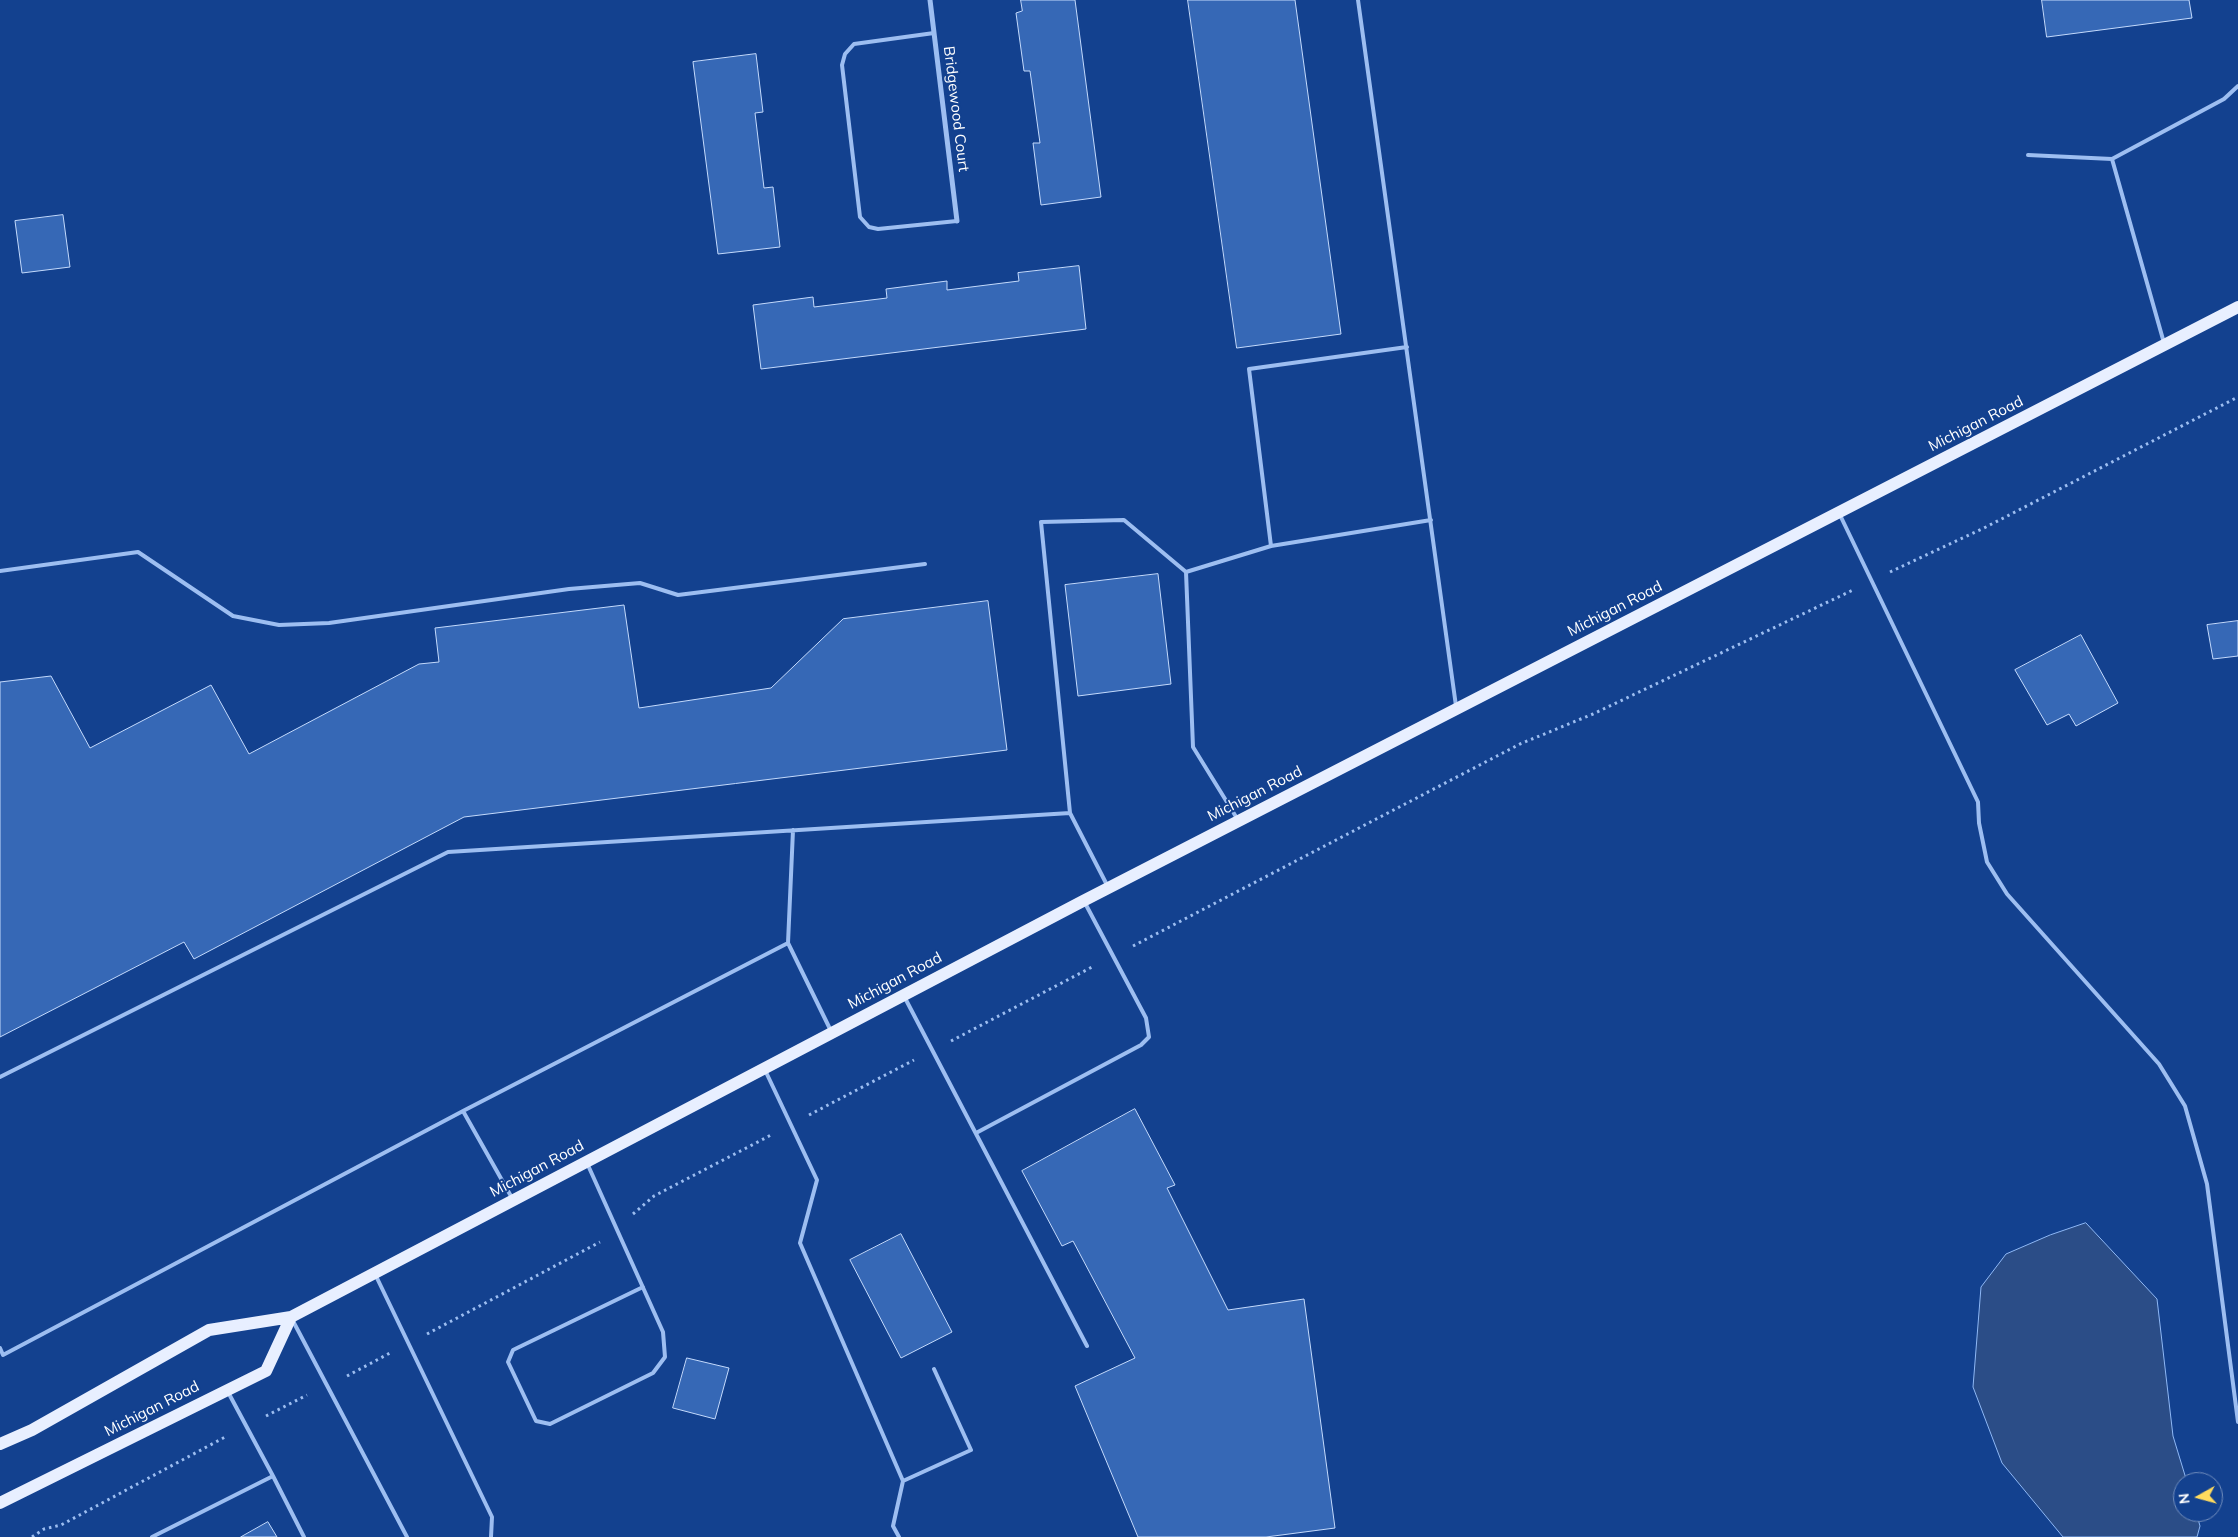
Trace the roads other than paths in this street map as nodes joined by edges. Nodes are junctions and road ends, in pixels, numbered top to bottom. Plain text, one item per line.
1 (930, 0) edge
2 (1358, 0) edge
3 (934, 33) junction
4 (2238, 86) edge
5 (2028, 155) dead end
6 (2112, 158) junction
7 (958, 221) joint
8 (2238, 308) edge
9 (2164, 345) junction
10 (1407, 347) junction
11 (1839, 513) junction
12 (1431, 520) junction
13 (1271, 546) junction
14 (925, 564) dead end
15 (0, 571) edge
16 (1186, 572) junction
17 (1457, 709) junction
18 (1070, 813) junction
19 (1238, 821) junction
20 (793, 830) junction
21 (1108, 888) junction
22 (1083, 901) junction
23 (788, 943) junction
24 (904, 995) junction
25 (832, 1033) junction
26 (764, 1068) junction
27 (0, 1077) edge
28 (463, 1111) junction
29 (976, 1133) junction
30 (586, 1161) junction
31 (513, 1200) junction
32 (375, 1273) junction
33 (643, 1286) junction
34 (291, 1317) junction
35 (1087, 1346) dead end
36 (0, 1348) edge
37 (934, 1369) dead end
38 (227, 1390) junction
39 (2238, 1422) edge
40 (0, 1444) edge
41 (273, 1476) junction
42 (903, 1482) junction
43 (0, 1503) edge
44 (152, 1537) edge
45 (304, 1537) edge
46 (407, 1537) edge
47 (490, 1537) edge
48 (899, 1537) edge

1 - 3 street, Bridgewood Court
2 - 10 lane
3 - 7 street, Bridgewood Court
3 - 7 lane
4 - 6 lane
5 - 6 lane
6 - 9 lane
8 - 9 main road, Michigan Road
9 - 11 main road, Michigan Road
10 - 12 lane
10 - 13 lane
11 - 17 main road, Michigan Road
11 - 39 lane
12 - 13 lane
12 - 17 lane
13 - 16 lane
14 - 15 lane
16 - 18 lane
16 - 19 lane
17 - 19 main road, Michigan Road
18 - 20 lane
18 - 21 lane
19 - 21 main road, Michigan Road
20 - 23 lane
20 - 27 lane
21 - 22 main road, Michigan Road
22 - 24 main road, Michigan Road
22 - 29 lane
23 - 25 lane
23 - 28 lane
24 - 25 main road, Michigan Road
24 - 29 lane
25 - 26 main road, Michigan Road
26 - 30 main road, Michigan Road
26 - 42 lane
28 - 31 lane
28 - 36 lane
29 - 35 lane
30 - 31 main road, Michigan Road
30 - 33 lane
31 - 32 main road, Michigan Road
32 - 34 main road, Michigan Road
32 - 47 lane
33 - 33 lane
34 - 38 main road, Michigan Road
34 - 40 main road, Michigan Road
34 - 46 lane
37 - 42 lane
38 - 41 lane
38 - 43 main road, Michigan Road
41 - 44 lane
41 - 45 lane
42 - 48 lane

